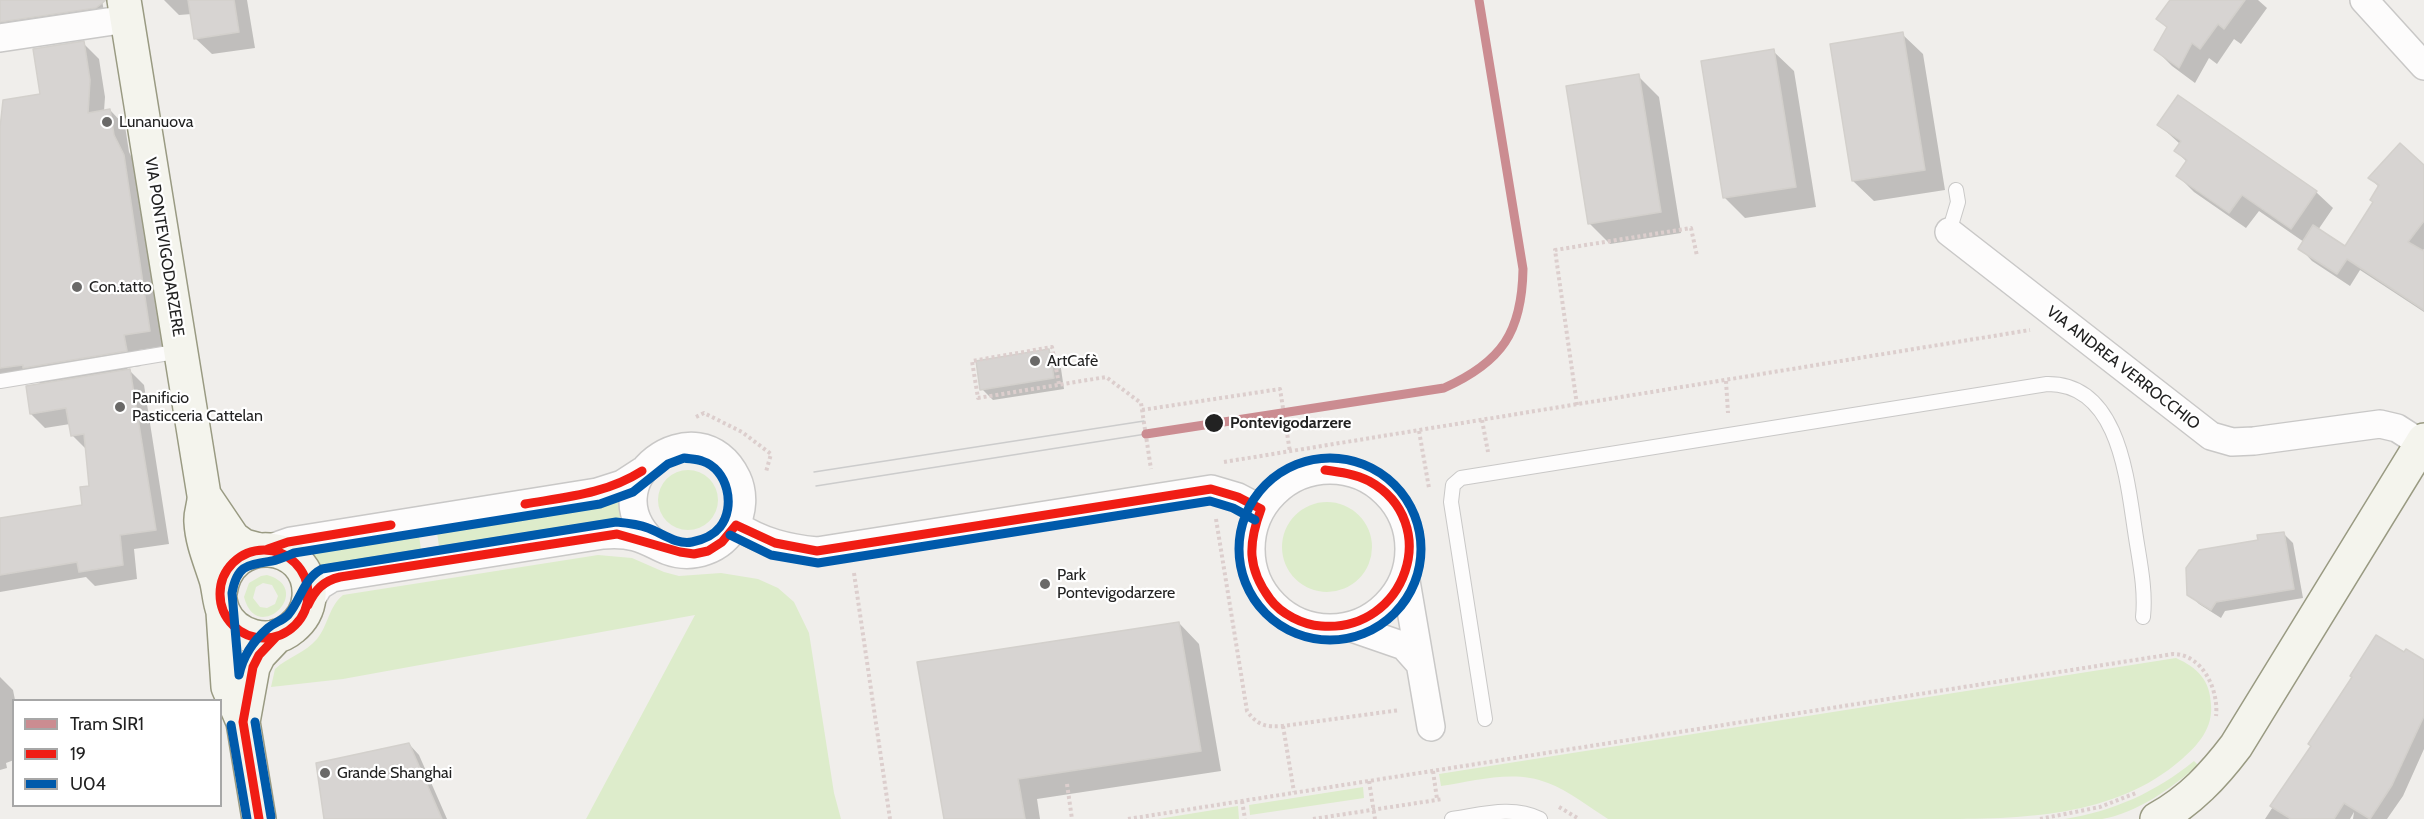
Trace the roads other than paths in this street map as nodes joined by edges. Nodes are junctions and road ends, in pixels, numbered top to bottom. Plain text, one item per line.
1 (2364, 0) edge
2 (126, 9) edge
3 (0, 38) edge
4 (2424, 66) edge
5 (1956, 190) dead end
6 (1949, 232) joint
7 (181, 351) junction
8 (0, 381) edge
9 (2423, 442) edge
10 (642, 471) junction
11 (204, 495) junction
12 (1261, 509) junction
13 (736, 525) junction
14 (658, 546) junction
15 (264, 549) junction
16 (1405, 575) junction
17 (222, 602) junction
18 (308, 605) junction
19 (2143, 617) dead end
20 (1349, 627) junction
21 (277, 636) junction
22 (1420, 664) junction
23 (1485, 718) dead end
24 (243, 722) junction
25 (1431, 727) dead end
26 (2191, 807) edge
27 (259, 819) edge
28 (1452, 819) edge
29 (1540, 819) edge
30 (2157, 819) edge

1 - 4 street
2 - 3 street
2 - 7 main road, VIA PONTEVIGODARZERE
5 - 6 lane
6 - 9 street, VIA ANDREA VERROCCHIO
7 - 8 lane
7 - 11 main road, VIA PONTEVIGODARZERE
9 - 26 main road, VIA ANDREA VERROCCHIO
10 - 13 street
10 - 14 street
10 - 15 street
11 - 15 main road, VIA PONTEVIGODARZERE
11 - 17 main road, VIA PONTEVIGODARZERE
12 - 13 street
12 - 16 street
12 - 20 street
13 - 14 street
14 - 18 street
15 - 17 main road, VIA PONTEVIGODARZERE
15 - 18 main road, VIA PONTEVIGODARZERE
16 - 20 street
16 - 22 street
17 - 21 main road, VIA PONTEVIGODARZERE
17 - 24 main road, VIA PONTEVIGODARZERE
18 - 21 main road, VIA PONTEVIGODARZERE
19 - 23 lane
20 - 22 street
21 - 24 main road, VIA PONTEVIGODARZERE
22 - 25 street
24 - 27 main road, VIA PONTEVIGODARZERE
26 - 30 main road, VIA ANDREA VERROCCHIO
28 - 29 lane

